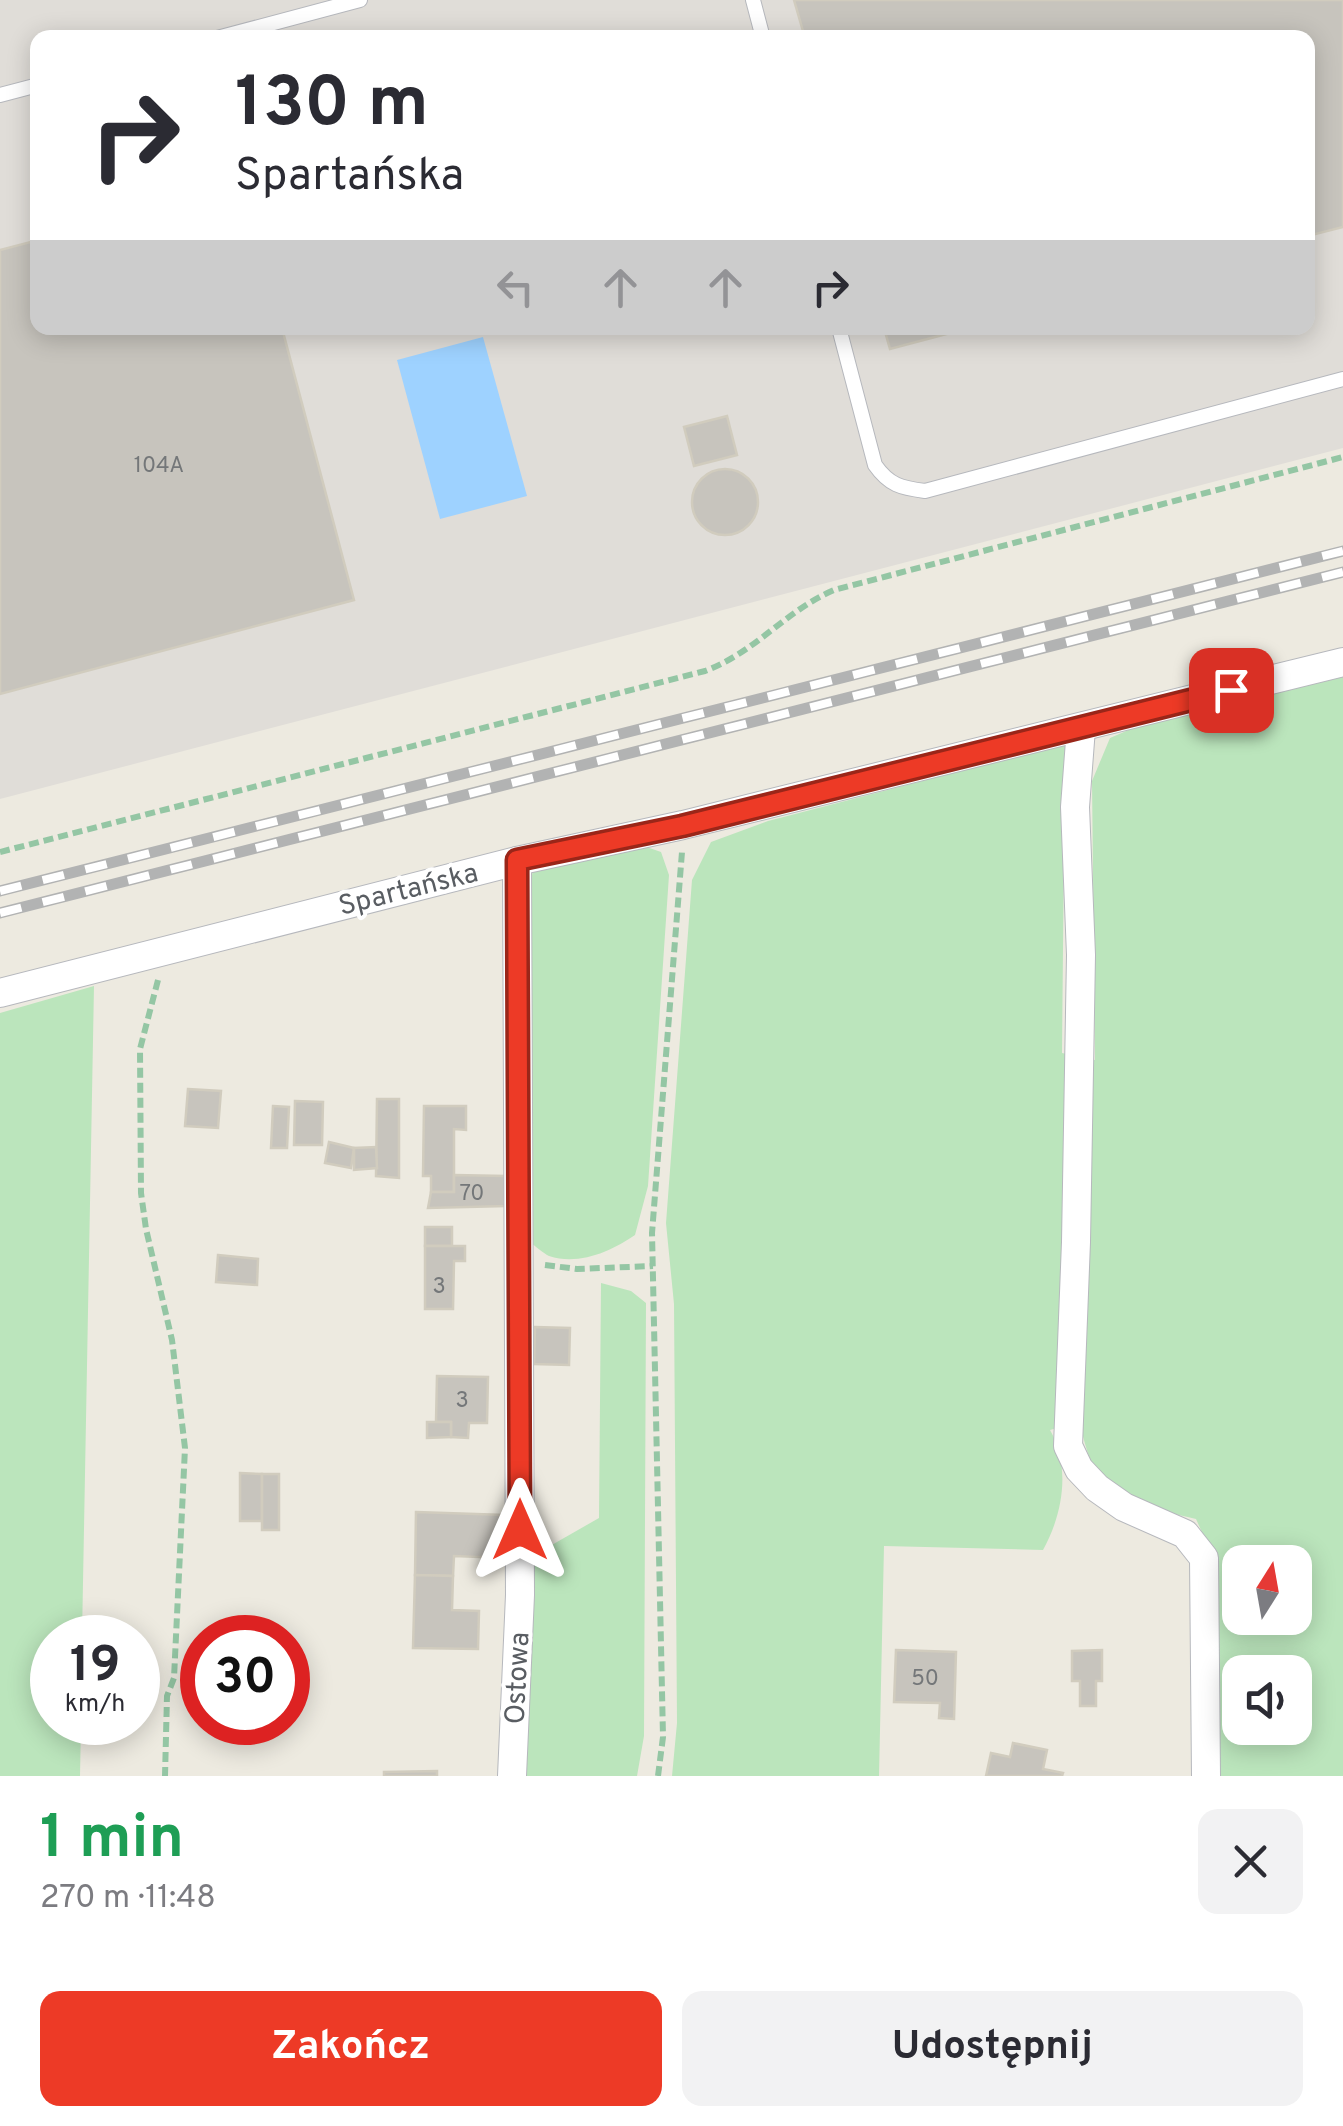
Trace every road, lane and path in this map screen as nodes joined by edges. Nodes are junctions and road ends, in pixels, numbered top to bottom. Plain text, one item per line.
1 (360, 0) edge
2 (753, 0) edge
3 (248, 30) edge
4 (761, 30) edge
5 (30, 87) edge
6 (0, 95) edge
7 (841, 335) edge
8 (1343, 379) edge
9 (1343, 457) edge
10 (1343, 662) edge
11 (1082, 728) junction
12 (682, 826) junction
13 (0, 852) edge
14 (517, 860) junction
15 (166, 950) junction
16 (0, 993) edge
17 (519, 1259) junction
18 (653, 1266) junction
19 (165, 1776) edge
20 (512, 1776) edge
21 (658, 1776) edge
22 (1206, 1776) edge

1 - 3 lane
2 - 4 lane
5 - 6 lane
7 - 8 lane
9 - 13 path
10 - 11 street, Spartańska
11 - 12 street, Spartańska
11 - 22 street
12 - 14 street, Spartańska
12 - 18 path
14 - 15 street, Spartańska
14 - 17 street, Ostowa
15 - 16 street, Spartańska
15 - 19 path
17 - 18 path
17 - 20 street, Ostowa
18 - 21 path

